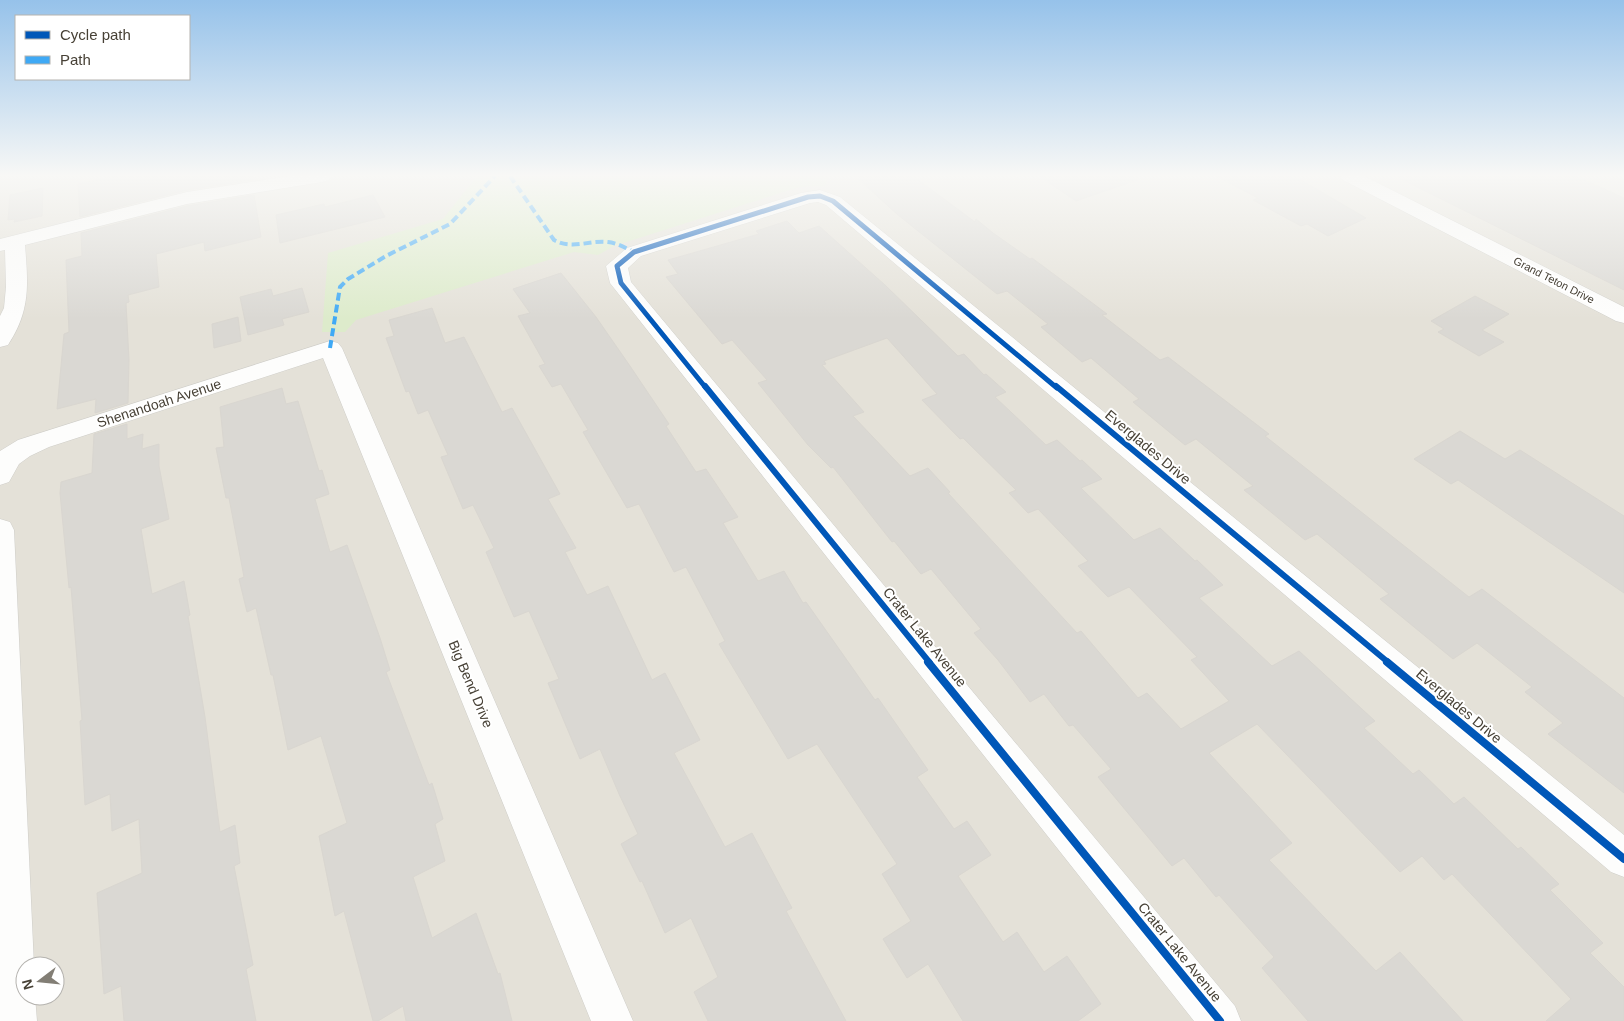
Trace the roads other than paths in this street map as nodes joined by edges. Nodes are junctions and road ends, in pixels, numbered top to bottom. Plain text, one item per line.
1 (85, 224) edge
2 (724, 224) edge
3 (860, 224) edge
4 (1443, 224) edge
5 (8, 243) edge
6 (616, 266) joint
7 (1624, 316) edge
8 (0, 340) edge
9 (330, 348) joint
10 (0, 475) edge
11 (0, 530) edge
12 (1624, 859) edge
13 (16, 1021) edge
14 (612, 1021) edge
15 (1220, 1021) edge

1 - 5 street
2 - 6 street, Everglades Drive
3 - 12 street, Everglades Drive
4 - 7 street, Grand Teton Drive
5 - 8 street
6 - 15 street, Crater Lake Avenue
9 - 10 street, Shenandoah Avenue
9 - 14 street, Big Bend Drive
11 - 13 street

